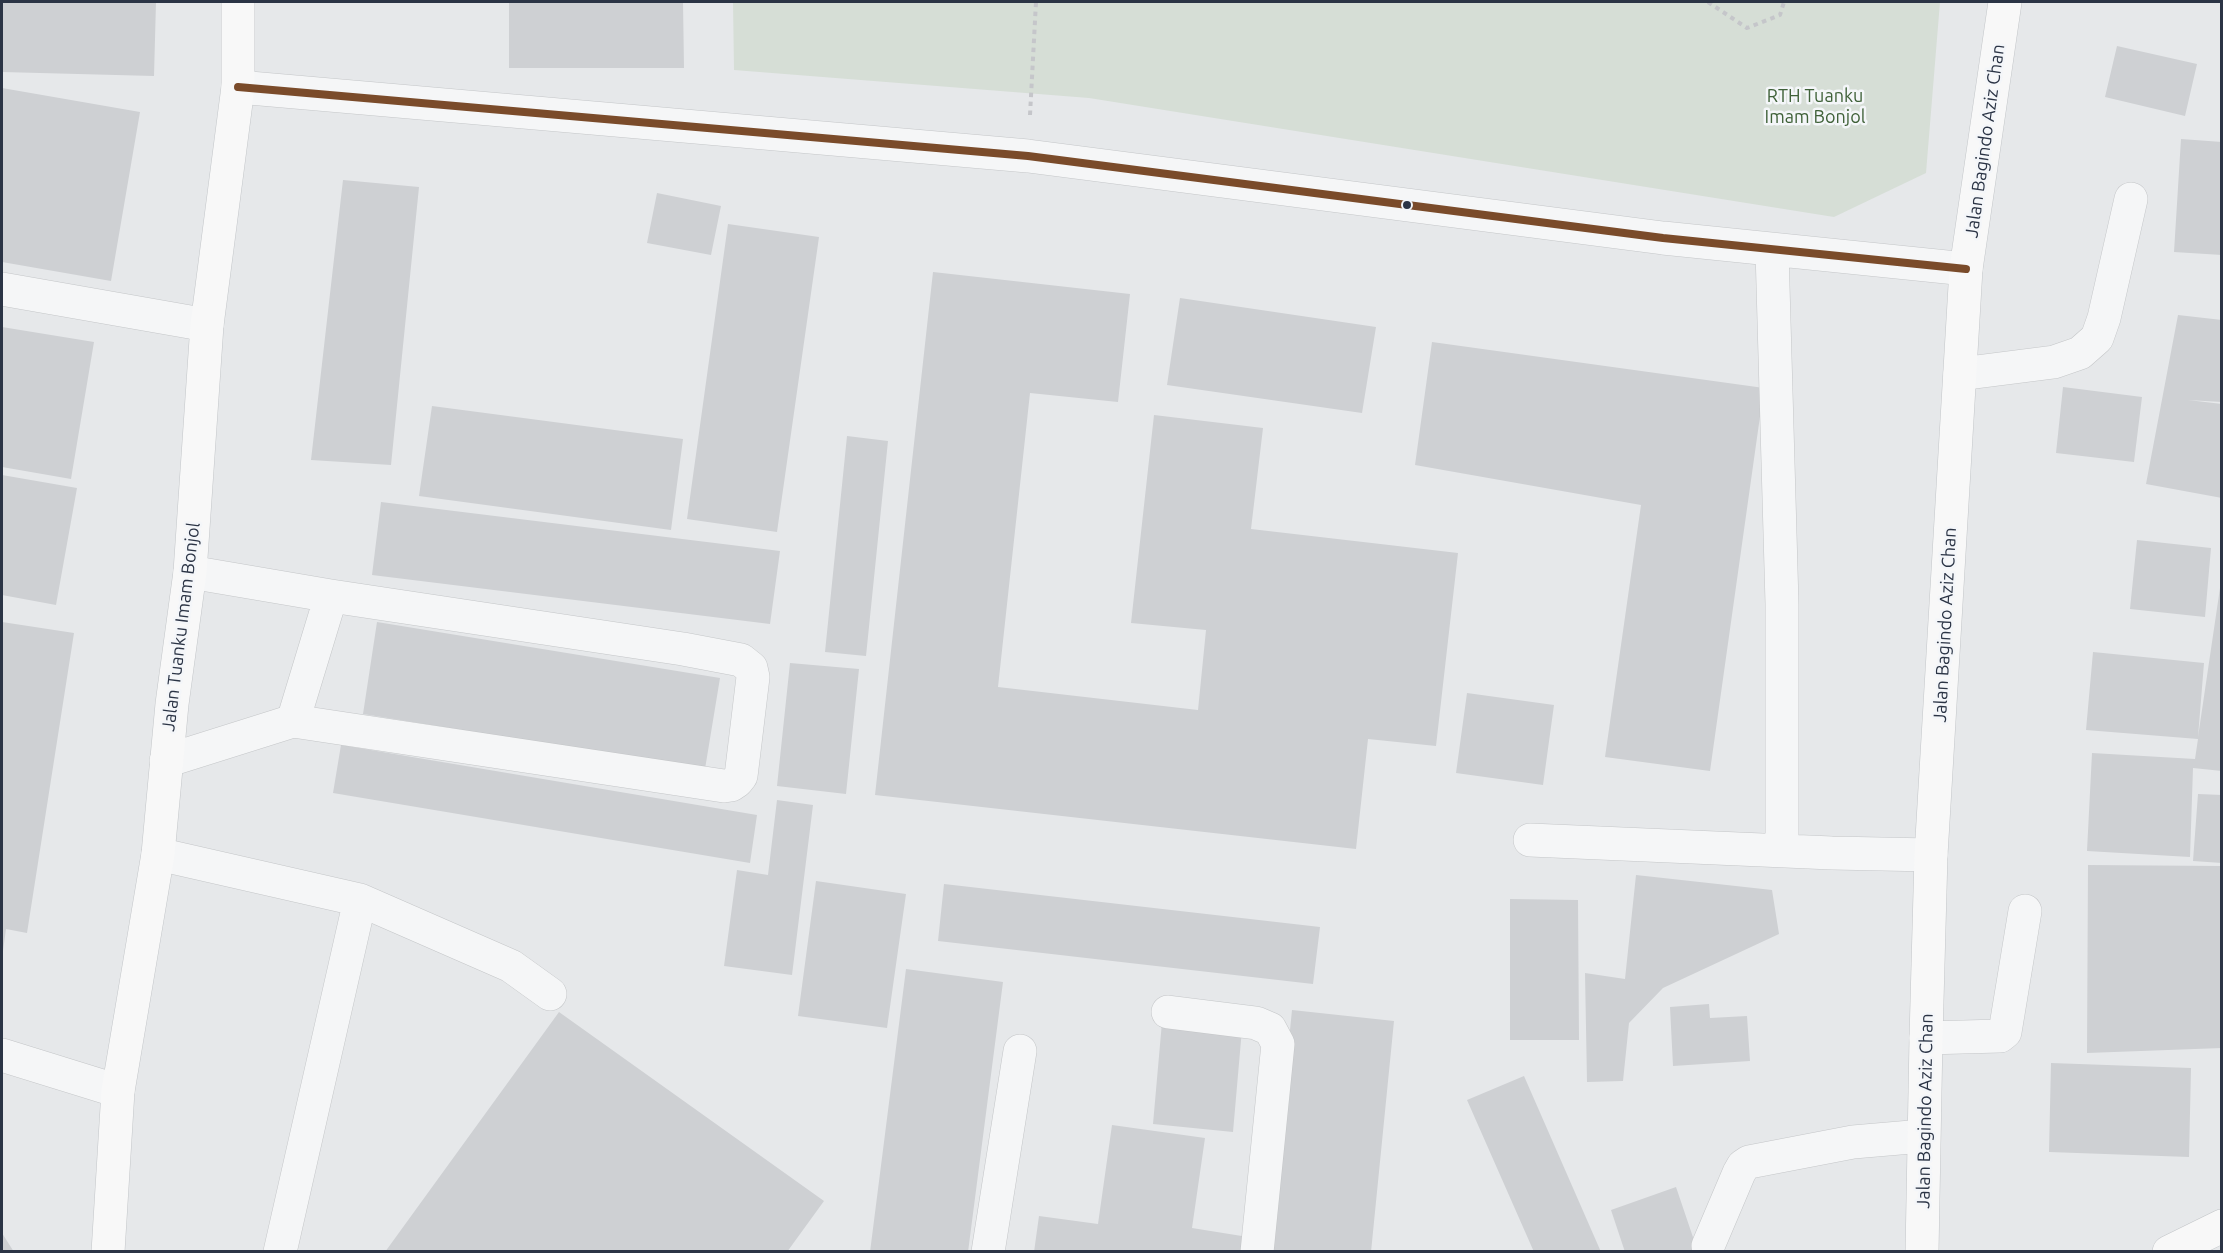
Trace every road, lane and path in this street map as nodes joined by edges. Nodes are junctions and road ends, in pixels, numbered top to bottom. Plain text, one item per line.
1 (238, 2) edge
2 (1036, 2) edge
3 (1708, 2) edge
4 (1784, 2) edge
5 (2005, 2) edge
6 (238, 87) junction
7 (1028, 156) junction
8 (2131, 199) dead end
9 (1772, 250) junction
10 (1966, 269) junction
11 (2, 289) edge
12 (207, 325) junction
13 (1960, 374) junction
14 (190, 572) junction
15 (331, 596) junction
16 (293, 721) junction
17 (166, 761) junction
18 (1530, 840) dead end
19 (1782, 850) junction
20 (158, 854) junction
21 (1931, 855) junction
22 (360, 900) junction
23 (2025, 911) dead end
24 (550, 994) dead end
25 (1168, 1012) dead end
26 (1926, 1038) junction
27 (1020, 1051) dead end
28 (2, 1055) edge
29 (118, 1091) junction
30 (1923, 1137) junction
31 (2222, 1226) edge
32 (1708, 1246) dead end
33 (2178, 1249) edge
34 (108, 1251) edge
35 (280, 1251) edge
36 (988, 1251) edge
37 (1257, 1251) edge
38 (1922, 1251) edge

1 - 6 main road, Jalan Tuanku Imam Bonjol
2 - 7 path
3 - 4 path
5 - 10 main road, Jalan Bagindo Aziz Chan
6 - 7 street
6 - 12 main road, Jalan Tuanku Imam Bonjol
7 - 9 street
8 - 13 street
9 - 10 street
9 - 19 street
10 - 13 main road, Jalan Bagindo Aziz Chan
11 - 12 street
12 - 14 main road, Jalan Tuanku Imam Bonjol
13 - 21 main road, Jalan Bagindo Aziz Chan
14 - 15 street
14 - 17 main road, Jalan Tuanku Imam Bonjol
15 - 16 street
15 - 16 street
16 - 17 street
17 - 20 main road, Jalan Tuanku Imam Bonjol
18 - 19 street
19 - 21 street
20 - 22 street
20 - 29 main road, Jalan Tuanku Imam Bonjol
21 - 26 main road, Jalan Bagindo Aziz Chan
22 - 24 street
22 - 35 street
23 - 26 street
25 - 37 street
26 - 30 main road, Jalan Bagindo Aziz Chan
27 - 36 street
28 - 29 street
29 - 34 main road, Jalan Tuanku Imam Bonjol
30 - 32 street
30 - 38 main road, Jalan Bagindo Aziz Chan
31 - 33 main road

